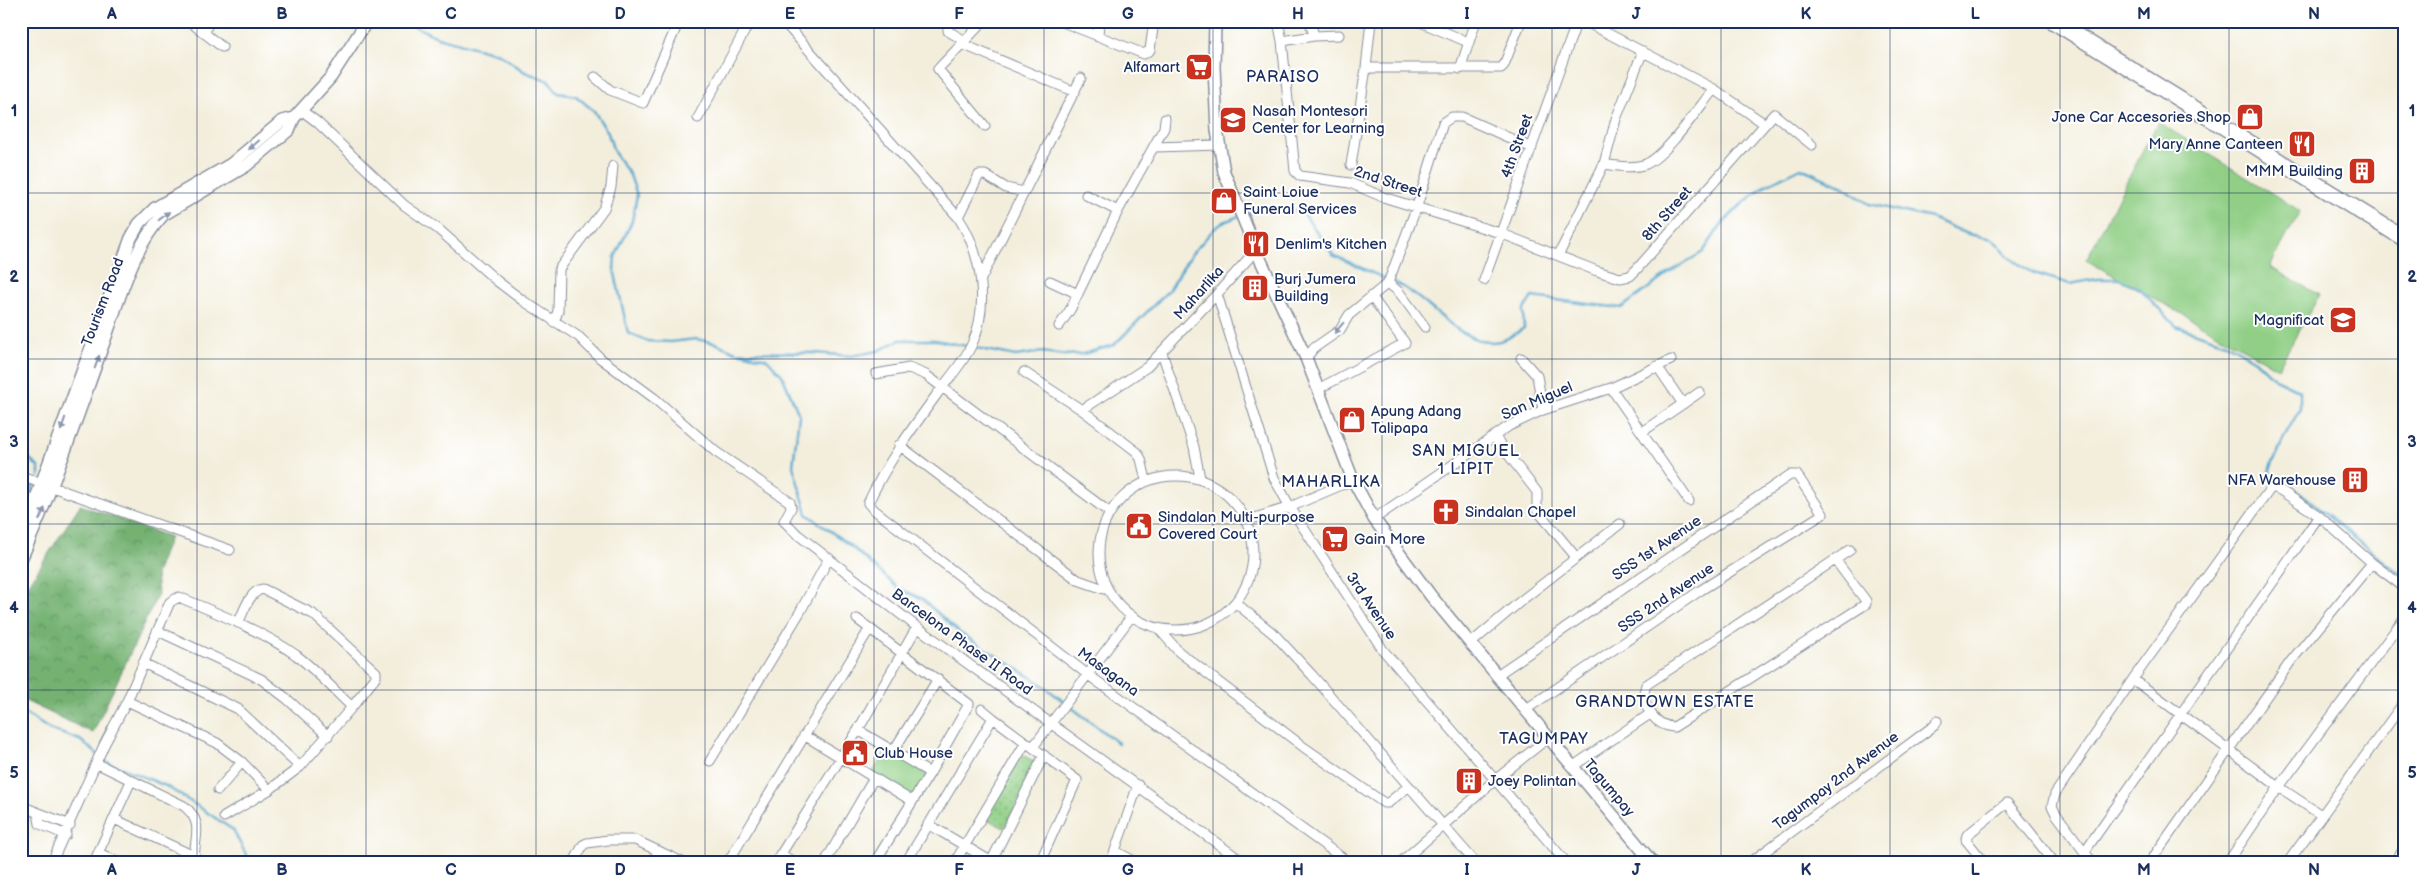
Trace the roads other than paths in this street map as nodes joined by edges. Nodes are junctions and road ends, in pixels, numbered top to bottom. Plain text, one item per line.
1 (189, 21) edge
2 (208, 21) edge
3 (367, 21) edge
4 (679, 21) edge
5 (750, 21) edge
6 (783, 21) edge
7 (948, 21) edge
8 (1060, 21) edge
9 (1099, 21) edge
10 (1154, 21) edge
11 (1215, 21) edge
12 (1278, 21) edge
13 (1310, 21) edge
14 (1371, 21) edge
15 (1418, 21) edge
16 (1476, 21) edge
17 (1521, 21) edge
18 (1577, 21) edge
19 (1584, 21) edge
20 (2053, 21) edge
21 (979, 26) dead end
22 (205, 34) junction
23 (1339, 35) dead end
24 (1314, 36) junction
25 (1098, 37) junction
26 (1282, 41) junction
27 (963, 42) junction
28 (1468, 42) junction
29 (222, 47) dead end
30 (1643, 50) junction
31 (1366, 68) junction
32 (1460, 69) junction
33 (596, 77) dead end
34 (1081, 78) dead end
35 (1714, 89) junction
36 (1075, 92) junction
37 (297, 114) junction
38 (698, 118) dead end
39 (1165, 119) dead end
40 (1765, 124) junction
41 (985, 126) dead end
42 (1219, 145) junction
43 (1812, 145) dead end
44 (1154, 147) junction
45 (1532, 148) junction
46 (1604, 164) junction
47 (1351, 165) dead end
48 (613, 166) dead end
49 (1024, 192) junction
50 (1086, 195) dead end
51 (1417, 206) junction
52 (1118, 211) junction
53 (958, 217) junction
54 (1500, 233) junction
55 (2405, 238) edge
56 (1256, 250) junction
57 (1559, 254) junction
58 (980, 280) junction
59 (1484, 280) dead end
60 (1050, 282) dead end
61 (1388, 282) junction
62 (1078, 294) junction
63 (1217, 294) junction
64 (1371, 296) junction
65 (554, 322) junction
66 (1059, 326) dead end
67 (1425, 327) dead end
68 (1162, 353) junction
69 (1306, 358) junction
70 (1521, 358) dead end
71 (1671, 360) dead end
72 (1657, 366) junction
73 (1024, 372) dead end
74 (876, 374) dead end
75 (943, 386) junction
76 (1318, 388) junction
77 (1611, 388) junction
78 (1700, 392) dead end
79 (1683, 404) junction
80 (1082, 410) junction
81 (1543, 410) junction
82 (1642, 432) junction
83 (1494, 436) junction
84 (899, 445) junction
85 (21, 476) edge
86 (1200, 478) junction
87 (1146, 480) junction
88 (1353, 480) junction
89 (41, 484) junction
90 (1689, 501) dead end
91 (1290, 506) junction
92 (1108, 512) junction
93 (1823, 512) joint
94 (2318, 516) junction
95 (1374, 519) junction
96 (1245, 521) junction
97 (1620, 524) dead end
98 (21, 539) edge
99 (230, 550) dead end
100 (1850, 550) dead end
101 (1576, 557) junction
102 (829, 558) junction
103 (21, 559) edge
104 (1836, 560) junction
105 (2372, 563) junction
106 (2405, 588) edge
107 (1104, 589) junction
108 (1237, 604) junction
109 (1131, 616) junction
110 (2405, 617) edge
111 (857, 619) dead end
112 (238, 623) junction
113 (917, 627) junction
114 (870, 628) junction
115 (1158, 628) junction
116 (158, 631) junction
117 (1470, 644) junction
118 (902, 652) junction
119 (142, 663) junction
120 (1087, 674) junction
121 (1498, 675) junction
122 (938, 679) junction
123 (2133, 679) junction
124 (127, 701) junction
125 (2405, 701) edge
126 (352, 707) junction
127 (982, 709) dead end
128 (1525, 710) junction
129 (2181, 713) junction
130 (1650, 714) junction
131 (993, 718) junction
132 (1936, 721) dead end
133 (1051, 724) junction
134 (858, 730) junction
135 (804, 735) junction
136 (328, 736) junction
137 (1548, 738) junction
138 (1029, 744) junction
139 (2227, 749) junction
140 (894, 750) junction
141 (1044, 755) junction
142 (841, 758) junction
143 (97, 760) junction
144 (710, 761) dead end
145 (242, 762) junction
146 (300, 767) junction
147 (1572, 767) junction
148 (930, 773) junction
149 (874, 778) junction
150 (131, 780) junction
151 (1495, 780) junction
152 (1138, 785) junction
153 (1409, 786) junction
154 (2279, 787) junction
155 (218, 790) dead end
156 (269, 790) junction
157 (912, 802) junction
158 (21, 806) edge
159 (38, 814) junction
160 (2321, 815) junction
161 (224, 817) dead end
162 (114, 819) junction
163 (928, 824) junction
164 (70, 825) junction
165 (1444, 825) junction
166 (66, 835) junction
167 (965, 846) junction
168 (2405, 847) edge
169 (659, 851) junction
170 (1115, 851) junction
171 (2085, 851) junction
172 (99, 853) junction
173 (778, 858) edge
174 (194, 859) edge
175 (730, 861) edge
176 (52, 862) edge
177 (94, 862) edge
178 (118, 862) edge
179 (574, 862) edge
180 (652, 862) edge
181 (682, 862) edge
182 (794, 862) edge
183 (825, 862) edge
184 (875, 862) edge
185 (906, 862) edge
186 (955, 862) edge
187 (992, 862) edge
188 (1040, 862) edge
189 (1111, 862) edge
190 (1136, 862) edge
191 (1243, 862) edge
192 (1348, 862) edge
193 (1401, 862) edge
194 (1475, 862) edge
195 (1566, 862) edge
196 (1652, 862) edge
197 (1751, 862) edge
198 (1979, 862) edge
199 (2054, 862) edge
200 (2092, 862) edge
201 (2150, 862) edge
202 (2228, 862) edge
203 (2288, 862) edge
204 (2395, 862) edge

1 - 22 street
2 - 22 street
3 - 37 main road, Tourism Road
4 - 33 street
5 - 38 street
6 - 53 street
7 - 27 street
8 - 25 street
9 - 25 street
10 - 25 street
11 - 42 main road, Tagumpay
12 - 26 street, 2nd Street
13 - 24 street
14 - 31 street
15 - 28 street
16 - 28 street
17 - 32 street
18 - 45 street, 4th Street
19 - 30 street
20 - 55 highway
21 - 27 street
22 - 29 street
23 - 24 street
24 - 26 street
26 - 51 street, 2nd Street
27 - 36 street
27 - 41 street
28 - 32 street
30 - 35 street
30 - 46 street
31 - 32 street
31 - 47 street
34 - 36 street
35 - 40 street
35 - 46 street
36 - 49 street
37 - 65 street
37 - 89 main road, Tourism Road
39 - 44 street
40 - 43 street, 8th Street
40 - 57 street, 8th Street
42 - 44 street
42 - 56 main road, Tagumpay
44 - 52 street
45 - 51 street
45 - 54 street, 4th Street
46 - 57 street
48 - 65 street
49 - 53 street
49 - 58 street
50 - 52 street
51 - 54 street, 2nd Street
51 - 61 street
52 - 62 street
53 - 58 street
54 - 57 street, 2nd Street
54 - 59 street, 4th Street
56 - 63 street, Maharlika
56 - 69 main road, Tagumpay
58 - 75 street
60 - 62 street
61 - 64 street
61 - 67 street
62 - 66 street
63 - 68 street, Maharlika
63 - 91 street, 3rd Avenue
64 -> 69 street
64 - 76 street
65 - 102 street, Barcelona Phase II Road
68 - 80 street, Maharlika
68 - 86 street
69 - 76 main road, Tagumpay
70 - 81 street
71 - 72 street, San Miguel
72 - 77 street, San Miguel
72 - 79 street
73 - 80 street
74 - 75 street
75 - 84 street
75 - 92 street
76 - 88 main road, Tagumpay
77 - 81 street, San Miguel
77 - 82 street
78 - 79 street
79 - 82 street
80 - 87 street
81 - 83 street, San Miguel
82 - 90 street
83 - 95 street, San Miguel
83 - 101 street
84 - 107 street
84 - 120 street, Masagana
85 - 89 street
86 - 87 street
86 - 96 street
87 - 92 street
88 - 91 street
88 - 95 main road, Tagumpay
89 - 98 main road, Tourism Road
89 - 99 street
103 -> 89 main road, Tourism Road
91 - 96 street
91 - 151 street, 3rd Avenue
92 - 107 street
93 - 121 street, SSS 1st Avenue
93 - 128 street, SSS 2nd Avenue
94 - 105 street
94 - 123 street
94 - 129 street
95 - 117 main road, Tagumpay
96 - 108 street
97 - 101 street
100 - 104 street
101 - 117 street
102 - 113 street, Barcelona Phase II Road
102 - 144 street
104 - 130 street
104 - 130 street
105 - 106 street
105 - 139 street
107 - 109 street
108 - 115 street
108 - 153 street
109 - 115 street
109 - 120 street
110 - 154 street
111 - 114 street
112 - 116 street
112 - 126 street
112 - 126 street
113 - 118 street
113 - 133 street, Barcelona Phase II Road
114 - 118 street
114 - 135 street
115 - 153 street
116 - 119 street
116 - 136 street
117 - 121 main road, Tagumpay
118 - 122 street
118 - 134 street
119 - 124 street
119 - 146 street
120 - 133 street
120 - 192 street, Masagana
121 - 128 main road, Tagumpay
122 - 140 street
122 - 148 street
123 - 129 street
123 - 171 street
124 - 143 street
124 - 145 street
125 - 160 street
126 - 136 street
127 - 131 street
128 - 137 main road, Tagumpay
129 - 139 street
129 - 171 street
130 - 147 street
131 - 138 street
131 - 163 street
132 - 197 street, Tagumpay 2nd Avenue
133 - 138 street
133 - 152 street, Barcelona Phase II Road
134 - 140 street
134 - 142 street
135 - 142 street
135 - 175 street
136 - 146 street
137 - 147 main road, Tagumpay
137 - 151 street
138 - 141 street
138 - 167 street
139 - 154 street
139 - 201 street
140 - 148 street
141 - 187 street
141 - 188 street
142 - 149 street
142 - 173 street
143 - 150 street
143 - 164 street
145 - 155 street
145 - 156 street
146 - 156 street
147 - 196 main road, Tagumpay
148 - 157 street
149 - 157 street
149 - 183 street
150 - 162 street
150 - 174 street
151 - 165 street
151 - 195 street, 3rd Avenue
152 - 170 street
152 - 191 street, Barcelona Phase II Road
153 - 165 street
154 - 160 street
154 - 202 street
156 - 161 street
157 - 184 street
158 - 159 street
159 - 164 street
159 - 166 street
160 - 203 street
162 - 172 street
162 - 174 street
163 - 167 street
163 - 185 street
164 - 166 street
165 - 193 street
165 - 194 street
166 - 176 street
167 - 186 street
167 - 187 street
168 - 204 street
169 - 179 street
169 - 180 street
169 - 181 street
170 - 189 street
170 - 190 street
171 - 200 street
172 - 177 street
172 - 178 street
173 - 182 street
198 - 199 street

